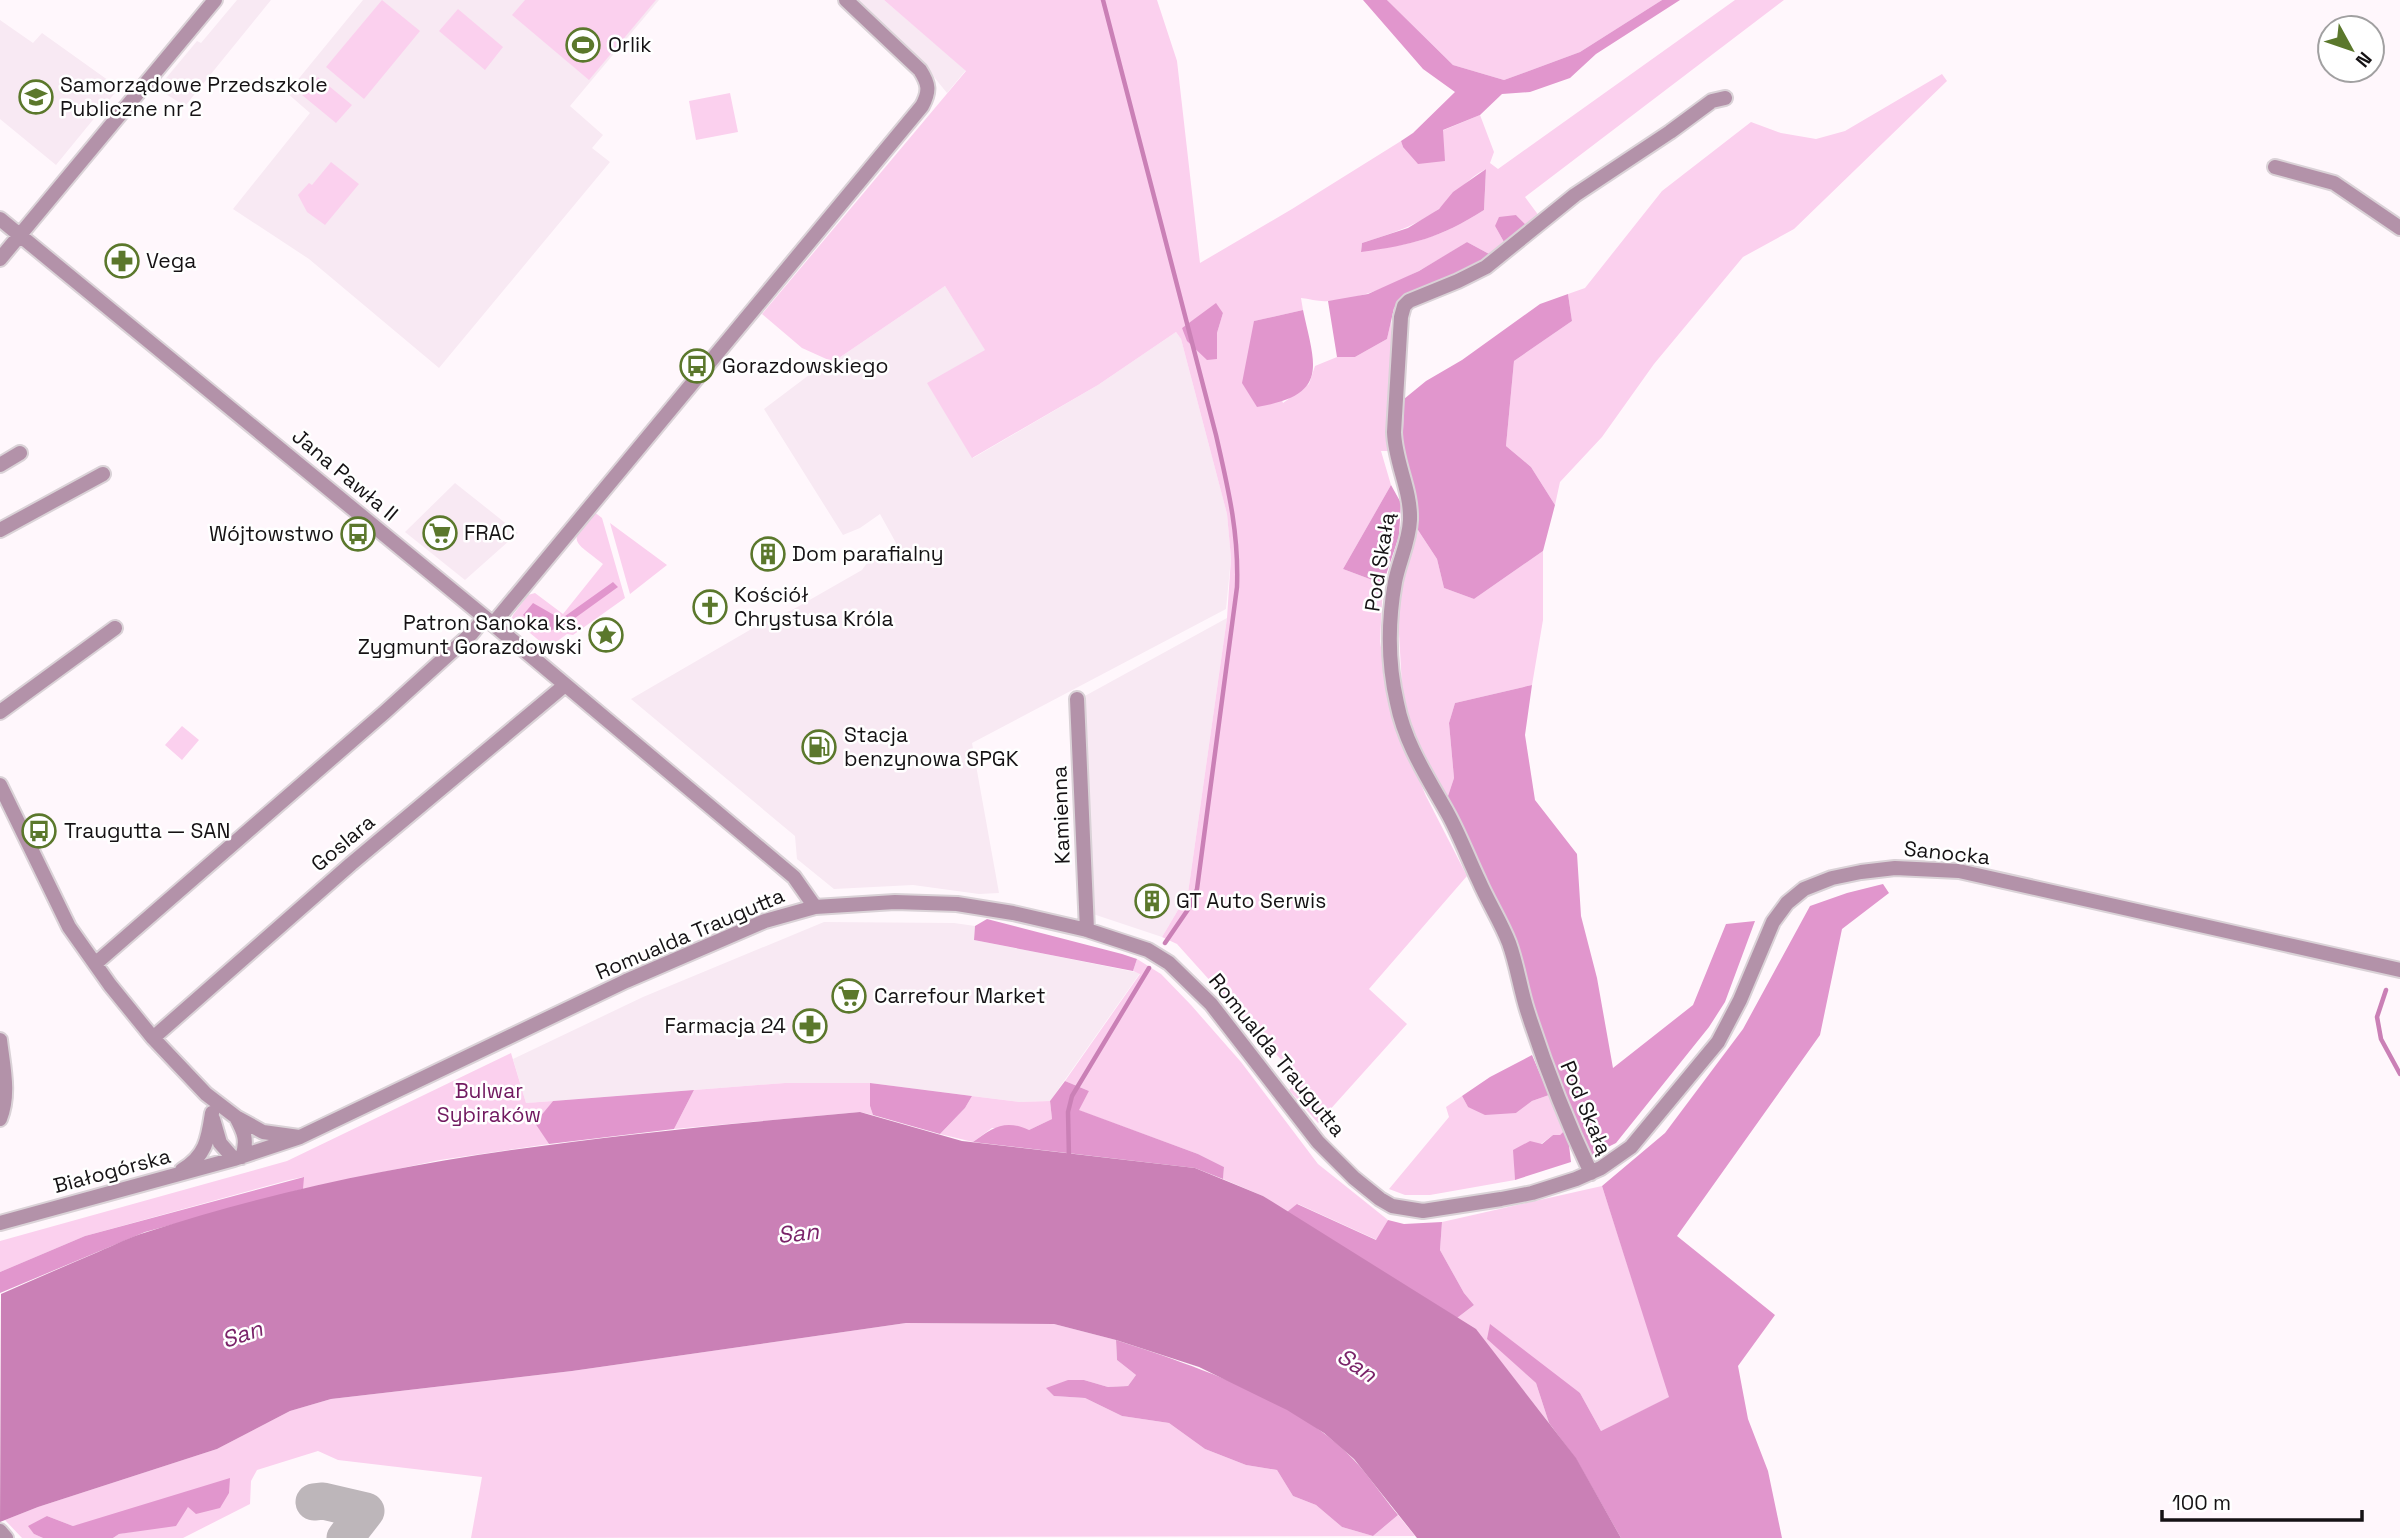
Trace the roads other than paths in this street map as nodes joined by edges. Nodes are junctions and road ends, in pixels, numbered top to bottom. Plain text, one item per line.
1 (215, 0) edge
2 (846, 0) edge
3 (1725, 98) dead end
4 (2275, 167) dead end
5 (0, 219) edge
6 (2400, 228) edge
7 (20, 236) junction
8 (0, 260) edge
9 (20, 453) dead end
10 (0, 465) edge
11 (103, 474) dead end
12 (0, 530) edge
13 (489, 621) junction
14 (115, 628) dead end
15 (565, 684) junction
16 (1076, 699) dead end
17 (0, 712) edge
18 (0, 785) edge
19 (815, 907) junction
20 (1087, 930) junction
21 (95, 964) junction
22 (2400, 970) edge
23 (153, 1038) junction
24 (0, 1040) edge
25 (206, 1094) junction
26 (212, 1114) junction
27 (236, 1117) junction
28 (0, 1119) edge
29 (300, 1137) junction
30 (238, 1158) junction
31 (1591, 1173) junction
32 (169, 1177) junction
33 (0, 1223) edge
34 (0, 1531) edge
35 (6, 1538) edge

1 - 7 street
2 - 13 street
3 - 31 street, Pod Skałą
4 - 6 street
5 - 7 street, Jana Pawła II
7 - 8 street
7 - 13 street, Jana Pawła II
9 - 10 street
11 - 12 street
13 - 15 street, Jana Pawła II
13 - 21 street
14 - 17 street
15 - 19 street, Jana Pawła II
15 - 23 street, Goslara
16 - 20 street, Kamienna
18 - 21 street
19 - 20 street, Romualda Traugutta
19 - 29 street, Romualda Traugutta
20 - 31 street, Romualda Traugutta
21 - 23 street
22 - 31 street, Sanocka
23 - 25 street
24 - 28 street
25 - 26 street
25 - 27 street
26 - 30 street
26 - 32 street
27 - 29 street
27 - 30 street
29 - 30 street, Romualda Traugutta
30 - 32 street, Białogórska
32 - 33 street, Białogórska
34 - 35 street

